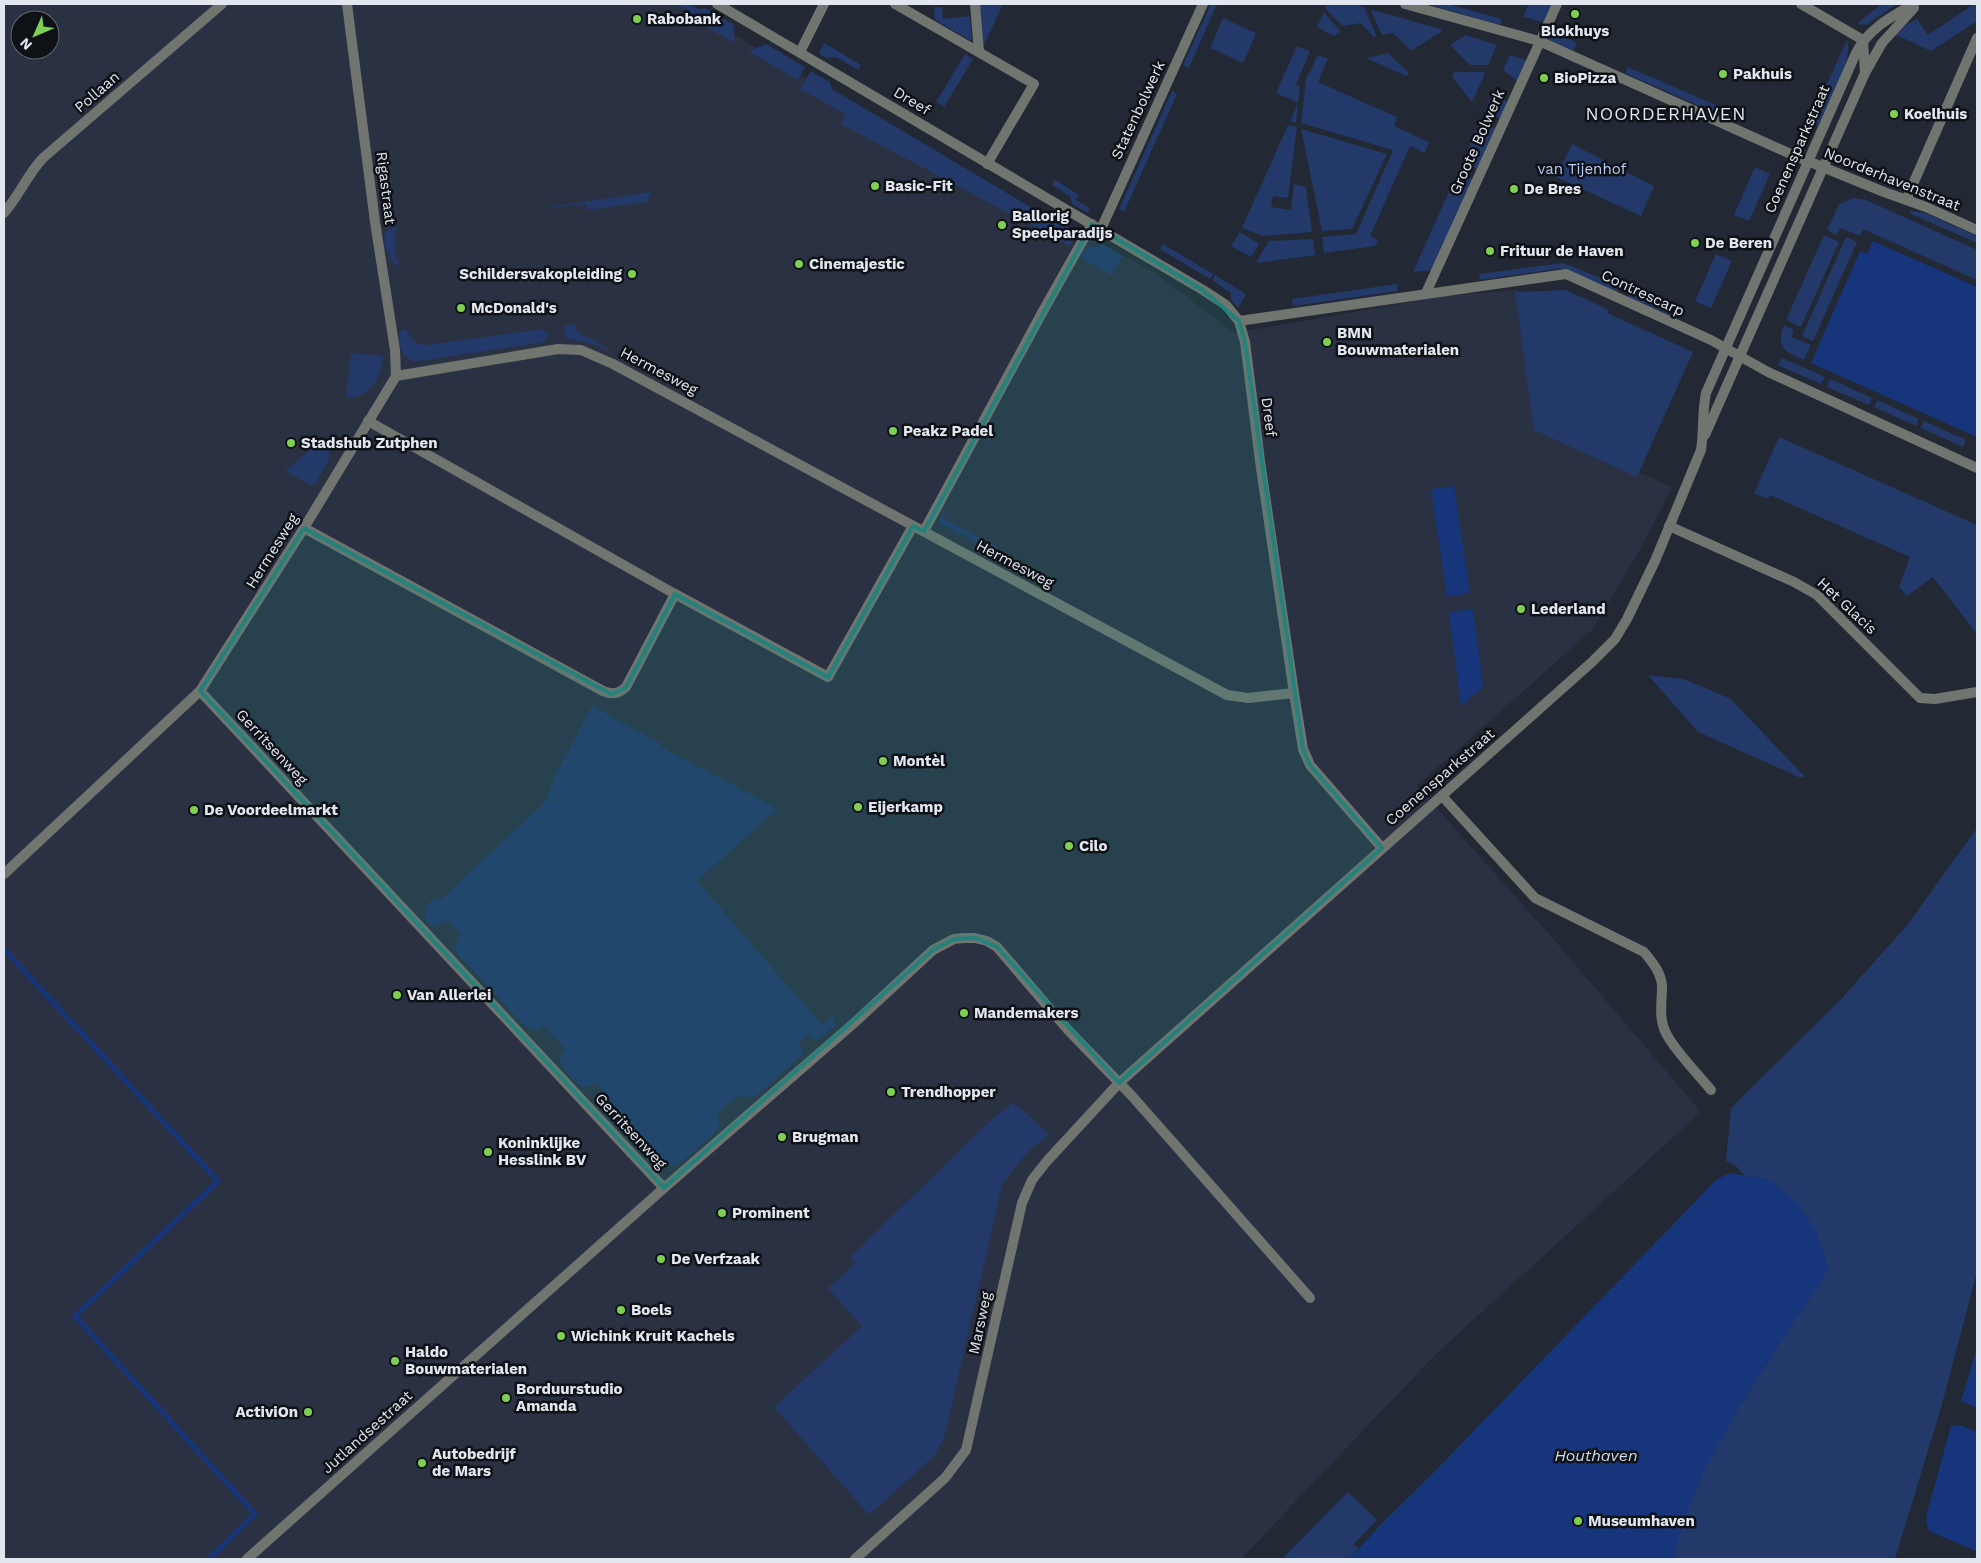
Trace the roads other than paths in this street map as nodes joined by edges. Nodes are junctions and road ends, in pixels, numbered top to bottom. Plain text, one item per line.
1 (222, 4) edge
2 (347, 4) edge
3 (717, 4) edge
4 (824, 4) edge
5 (895, 4) edge
6 (975, 4) edge
7 (1203, 4) edge
8 (1405, 4) edge
9 (1557, 4) edge
10 (1801, 4) edge
11 (1916, 4) edge
12 (1977, 38) edge
13 (1863, 40) junction
14 (1539, 41) junction
15 (800, 52) junction
16 (979, 52) junction
17 (1865, 73) junction
18 (1808, 161) junction
19 (987, 164) junction
20 (1823, 168) junction
21 (1906, 200) junction
22 (4, 213) edge
23 (1096, 226) junction
24 (1977, 230) edge
25 (1426, 293) junction
26 (1239, 321) junction
27 (1725, 348) junction
28 (1739, 357) junction
29 (396, 376) junction
30 (368, 421) junction
31 (1703, 438) junction
32 (1977, 468) edge
33 (913, 526) junction
34 (1669, 526) junction
35 (304, 528) junction
36 (924, 531) junction
37 (675, 594) junction
38 (200, 691) junction
39 (1977, 692) edge
40 (1294, 693) junction
41 (1442, 796) junction
42 (1382, 848) junction
43 (4, 874) edge
44 (1120, 1083) junction
45 (1711, 1090) dead end
46 (664, 1188) junction
47 (1310, 1298) dead end
48 (247, 1559) edge
49 (855, 1559) edge

1 - 22 street, Pollaan
2 - 29 street, Rigastraat
3 - 15 street, Dreef
4 - 15 street
5 - 16 street
6 - 16 street
7 - 23 street, Statenbolwerk
8 - 14 street, Noorderhavenstraat
9 - 14 street, Groote Bolwerk
10 - 13 street
11 - 13 street, Coenensparkstraat
11 - 17 street, Coenensparkstraat
12 - 21 street
13 - 17 street, Coenensparkstraat
13 - 18 street, Coenensparkstraat
14 - 18 street, Noorderhavenstraat
14 - 25 street, Groote Bolwerk
15 - 19 street, Dreef
16 - 19 street
17 - 20 street, Coenensparkstraat
18 - 20 street, Noorderhavenstraat
18 - 27 street, Coenensparkstraat
19 - 23 street, Dreef
20 - 21 street, Noorderhavenstraat
20 - 28 street, Coenensparkstraat
21 - 24 street, Noorderhavenstraat
23 - 26 street, Dreef
23 - 36 street
25 - 26 street, Contrescarp
25 - 27 street, Contrescarp
26 - 40 street, Dreef
27 - 28 street, Contrescarp
27 - 31 street, Coenensparkstraat
28 - 31 street, Coenensparkstraat
28 - 32 street, Contrescarp
29 - 30 street, Hermesweg
29 - 33 street, Hermesweg
30 - 35 street, Hermesweg
30 - 37 street
31 - 34 street, Coenensparkstraat
33 - 36 street, Hermesweg
33 - 37 street
34 - 39 street, Het Glacis
34 - 41 street, Coenensparkstraat
35 - 37 street
35 - 38 street, Hermesweg
36 - 40 street, Hermesweg
38 - 43 street, Hermesweg
38 - 46 street, Gerritsenweg
40 - 42 street
41 - 42 street, Coenensparkstraat
41 - 45 street
42 - 44 street, Coenensparkstraat
44 - 46 street, Gerritsenweg
44 - 47 street, Gerritsenweg
44 - 49 street, Marsweg
46 - 48 street, Jutlandsestraat

